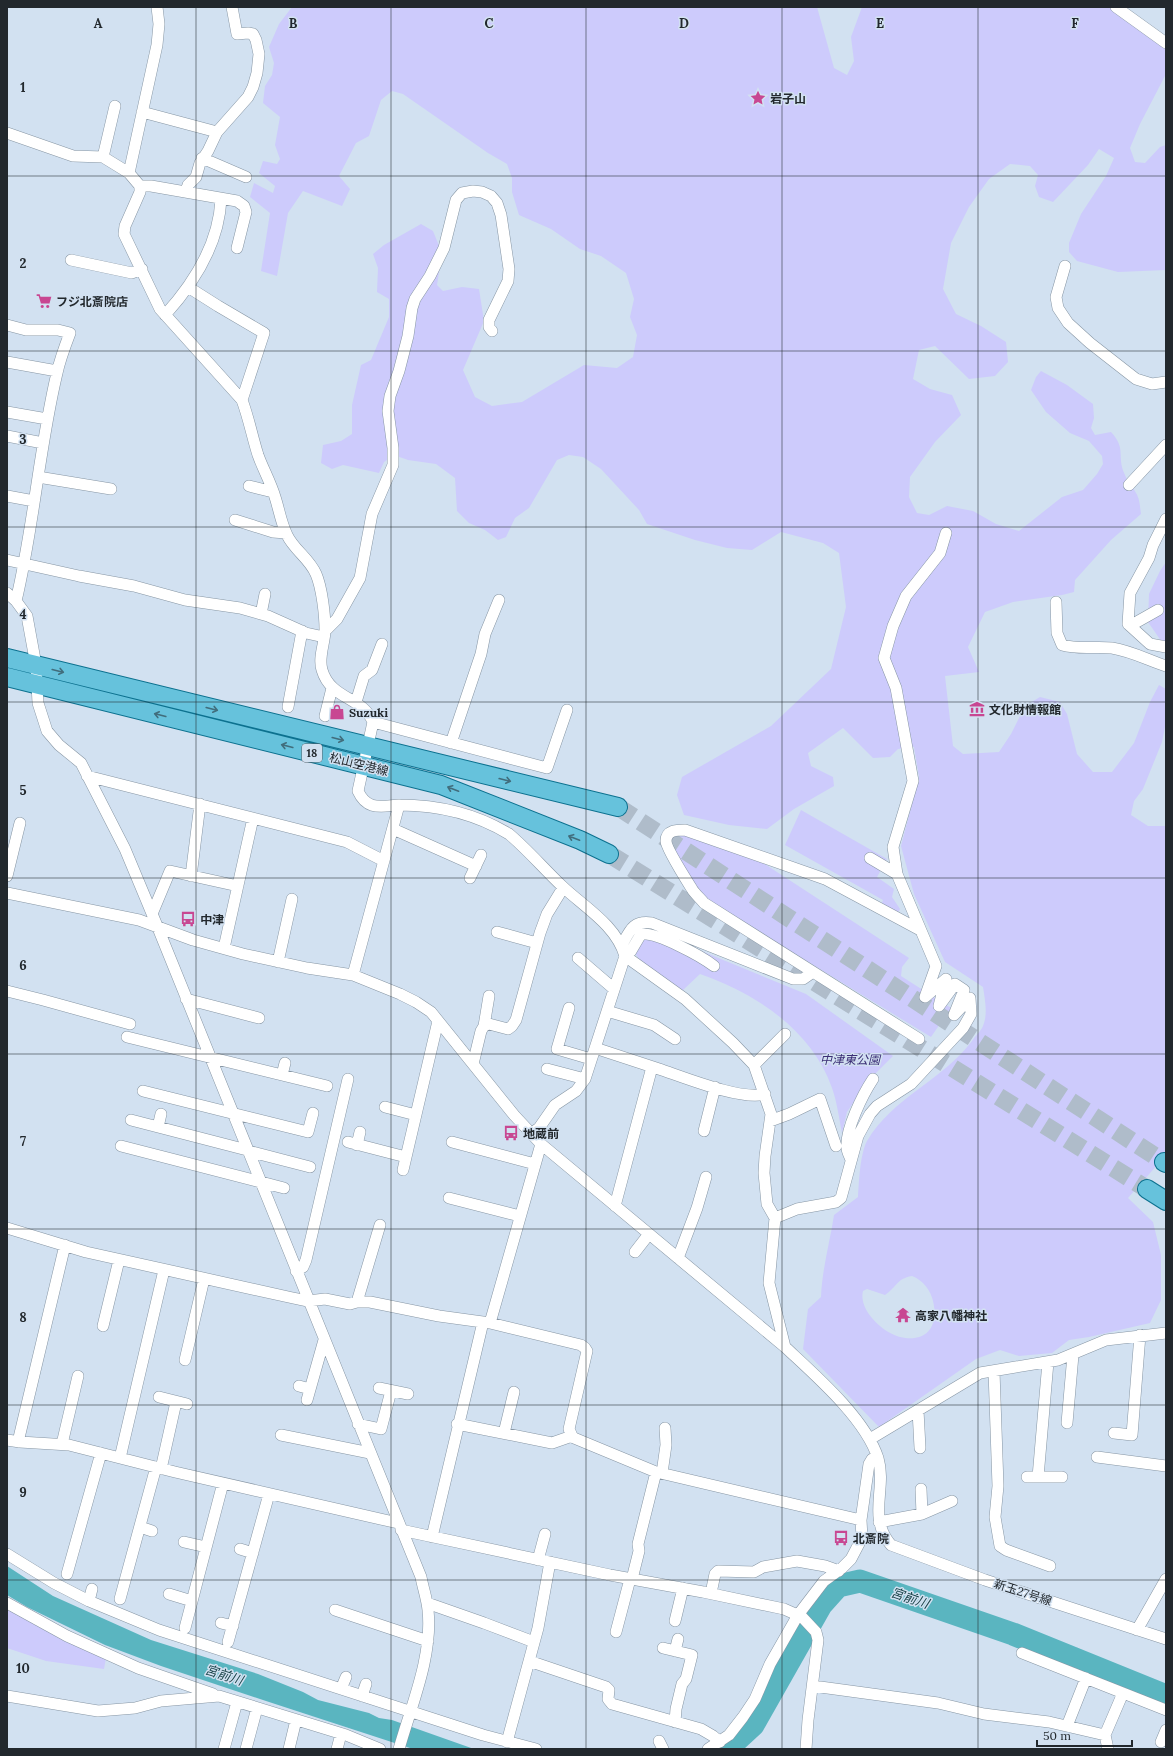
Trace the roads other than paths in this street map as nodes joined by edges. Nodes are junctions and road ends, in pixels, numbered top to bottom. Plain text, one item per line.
1 (157, 7) edge
2 (232, 7) edge
3 (1116, 7) edge
4 (1166, 42) edge
5 (115, 106) dead end
6 (142, 112) junction
7 (217, 132) junction
8 (7, 133) edge
9 (103, 157) junction
10 (202, 158) junction
11 (129, 173) junction
12 (246, 177) dead end
13 (140, 186) junction
14 (186, 192) junction
15 (220, 198) junction
16 (237, 248) dead end
17 (71, 260) dead end
18 (1065, 266) dead end
19 (142, 269) junction
20 (188, 287) junction
21 (165, 315) junction
22 (7, 325) edge
23 (492, 331) dead end
24 (7, 362) edge
25 (57, 371) junction
26 (1166, 382) edge
27 (242, 400) junction
28 (7, 412) edge
29 (47, 420) junction
30 (7, 436) edge
31 (43, 443) junction
32 (1166, 445) edge
33 (38, 477) junction
34 (1129, 485) dead end
35 (249, 486) dead end
36 (111, 489) dead end
37 (274, 492) junction
38 (7, 496) edge
39 (34, 501) junction
40 (1166, 519) edge
41 (235, 520) dead end
42 (286, 533) junction
43 (946, 533) dead end
44 (7, 560) edge
45 (25, 563) junction
46 (265, 594) dead end
47 (11, 597) edge
48 (499, 600) dead end
49 (1056, 602) dead end
50 (1158, 610) dead end
51 (260, 614) junction
52 (1128, 624) junction
53 (302, 631) junction
54 (325, 634) junction
55 (382, 644) dead end
56 (1166, 648) edge
57 (7, 658) edge
58 (36, 666) junction
59 (1166, 666) edge
60 (7, 677) edge
61 (36, 685) junction
62 (332, 688) junction
63 (356, 702) junction
64 (288, 707) dead end
65 (567, 710) dead end
66 (325, 716) dead end
67 (373, 722) junction
68 (451, 743) junction
69 (368, 747) junction
70 (364, 765) junction
71 (87, 776) junction
72 (200, 804) junction
73 (399, 805) junction
74 (618, 807) tunnel mouth
75 (253, 818) junction
76 (20, 823) dead end
77 (393, 829) junction
78 (481, 854) dead end
79 (609, 854) tunnel mouth
80 (870, 858) dead end
81 (384, 861) junction
82 (476, 866) junction
83 (897, 874) junction
84 (7, 876) edge
85 (191, 876) junction
86 (470, 878) dead end
87 (238, 886) junction
88 (564, 888) junction
89 (7, 893) edge
90 (292, 900) dead end
91 (152, 914) junction
92 (158, 928) junction
93 (920, 930) junction
94 (497, 932) dead end
95 (538, 943) junction
96 (622, 945) junction
97 (224, 948) junction
98 (625, 956) junction
99 (578, 958) dead end
100 (278, 962) junction
101 (714, 966) dead end
102 (813, 972) junction
103 (353, 975) junction
104 (614, 989) junction
105 (7, 991) edge
106 (489, 996) dead end
107 (186, 999) junction
108 (569, 1008) dead end
109 (607, 1011) junction
110 (259, 1018) dead end
111 (438, 1021) junction
112 (130, 1024) dead end
113 (484, 1026) junction
114 (785, 1034) dead end
115 (127, 1037) dead end
116 (675, 1039) dead end
117 (919, 1039) dead end
118 (595, 1048) junction
119 (210, 1056) junction
120 (591, 1059) junction
121 (285, 1063) dead end
122 (472, 1064) junction
123 (754, 1065) junction
124 (652, 1067) junction
125 (547, 1069) dead end
126 (282, 1075) junction
127 (348, 1079) dead end
128 (585, 1079) junction
129 (873, 1079) dead end
130 (327, 1086) dead end
131 (715, 1087) junction
132 (143, 1091) dead end
133 (764, 1094) junction
134 (385, 1107) dead end
135 (313, 1113) dead end
136 (161, 1114) dead end
137 (233, 1114) junction
138 (416, 1115) junction
139 (131, 1120) dead end
140 (770, 1121) junction
141 (158, 1127) junction
142 (704, 1131) dead end
143 (360, 1132) dead end
144 (532, 1133) junction
145 (452, 1142) dead end
146 (541, 1144) junction
147 (121, 1146) dead end
148 (836, 1146) dead end
149 (248, 1150) junction
150 (406, 1157) junction
151 (851, 1161) junction
152 (536, 1164) junction
153 (310, 1167) dead end
154 (403, 1170) dead end
155 (706, 1177) dead end
156 (260, 1181) junction
157 (284, 1188) dead end
158 (1147, 1189) tunnel mouth
159 (449, 1198) dead end
160 (1166, 1201) edge
161 (615, 1206) junction
162 (520, 1216) junction
163 (775, 1218) junction
164 (380, 1225) dead end
165 (7, 1228) edge
166 (649, 1234) junction
167 (65, 1245) junction
168 (635, 1252) dead end
169 (678, 1258) junction
170 (119, 1260) junction
171 (164, 1270) junction
172 (296, 1271) junction
173 (204, 1279) junction
174 (308, 1301) junction
175 (357, 1302) junction
176 (486, 1323) junction
177 (103, 1326) dead end
178 (1166, 1333) edge
179 (1140, 1335) junction
180 (324, 1340) junction
181 (785, 1347) junction
182 (1073, 1354) junction
183 (185, 1360) dead end
184 (1048, 1362) junction
185 (994, 1371) junction
186 (78, 1376) dead end
187 (298, 1386) dead end
188 (379, 1388) dead end
189 (310, 1389) junction
190 (391, 1391) junction
191 (514, 1392) dead end
192 (408, 1394) dead end
193 (159, 1397) dead end
194 (307, 1400) dead end
195 (918, 1410) junction
196 (1067, 1423) dead end
197 (358, 1424) junction
198 (457, 1424) junction
199 (664, 1428) dead end
200 (504, 1433) junction
201 (1114, 1433) dead end
202 (281, 1435) dead end
203 (572, 1436) junction
204 (870, 1439) junction
205 (12, 1441) edge
206 (62, 1444) junction
207 (920, 1448) dead end
208 (101, 1453) junction
209 (370, 1453) junction
210 (878, 1457) junction
211 (1097, 1457) dead end
212 (120, 1458) junction
213 (1166, 1466) edge
214 (158, 1468) junction
215 (659, 1473) junction
216 (1062, 1476) dead end
217 (223, 1483) junction
218 (921, 1489) dead end
219 (269, 1494) junction
220 (952, 1501) dead end
221 (922, 1514) junction
222 (861, 1520) junction
223 (879, 1522) junction
224 (399, 1526) junction
225 (140, 1527) junction
226 (152, 1530) dead end
227 (545, 1534) dead end
228 (432, 1537) junction
229 (884, 1537) junction
230 (862, 1538) junction
231 (184, 1542) dead end
232 (206, 1547) junction
233 (240, 1549) dead end
234 (253, 1552) junction
235 (7, 1554) edge
236 (538, 1560) junction
237 (550, 1562) junction
238 (1050, 1566) dead end
239 (839, 1571) junction
240 (67, 1574) dead end
241 (631, 1579) junction
242 (1166, 1579) edge
243 (683, 1588) junction
244 (92, 1589) dead end
245 (169, 1594) dead end
246 (711, 1594) junction
247 (120, 1599) dead end
248 (89, 1601) junction
249 (192, 1601) junction
250 (7, 1603) edge
251 (426, 1603) junction
252 (335, 1610) dead end
253 (800, 1616) junction
254 (675, 1621) dead end
255 (221, 1623) dead end
256 (233, 1626) junction
257 (185, 1628) dead end
258 (1137, 1630) junction
259 (616, 1632) dead end
260 (678, 1639) dead end
261 (1166, 1639) edge
262 (428, 1641) junction
263 (228, 1642) dead end
264 (534, 1642) junction
265 (663, 1648) dead end
266 (675, 1651) junction
267 (1022, 1653) dead end
268 (529, 1661) junction
269 (346, 1677) dead end
270 (1086, 1678) junction
271 (366, 1684) dead end
272 (813, 1686) junction
273 (342, 1689) junction
274 (1123, 1693) junction
275 (7, 1696) edge
276 (219, 1696) junction
277 (362, 1696) junction
278 (237, 1702) junction
279 (257, 1708) junction
280 (1166, 1710) edge
281 (409, 1714) junction
282 (296, 1720) junction
283 (675, 1722) junction
284 (1067, 1726) junction
285 (1166, 1730) edge
286 (341, 1734) junction
287 (1105, 1735) junction
288 (507, 1742) junction
289 (720, 1742) junction
290 (1161, 1742) dead end
291 (224, 1749) edge
292 (246, 1749) edge
293 (289, 1749) edge
294 (337, 1749) edge
295 (380, 1749) edge
296 (399, 1749) edge
297 (536, 1749) edge
298 (708, 1749) edge
299 (806, 1749) edge
300 (1108, 1749) edge

1 - 6 street
2 - 7 street
3 - 4 street
5 - 9 street
6 - 7 street
6 - 11 street
7 - 10 street
8 - 9 street
9 - 11 street
10 - 12 street
10 - 14 street
11 - 13 street
13 - 14 street
13 - 19 street
14 - 15 street
15 - 16 street
15 - 20 street
17 - 19 street
18 - 26 street
19 - 21 street
20 - 21 street
20 - 27 street
21 - 27 street
22 - 25 street
23 - 54 street
24 - 25 street
25 - 29 street
27 - 37 street
28 - 29 street
29 - 31 street
30 - 31 street
31 - 33 street
32 - 34 street
33 - 36 street
33 - 39 street
35 - 37 street
37 - 42 street
38 - 39 street
39 - 45 street
40 - 52 street
41 - 42 street
42 - 54 street
43 - 83 street
44 - 45 street
45 - 47 street
45 - 51 street
46 - 51 street
47 - 58 street
48 - 68 street
49 - 59 street
50 - 52 street
51 - 53 street
52 - 56 street
53 - 54 street
53 - 64 street
54 - 62 street
55 - 63 street
57 - 58 main road, 松山空港線 / 18
58 - 61 street
58 -> 69 main road, 松山空港線 / 18
60 - 61 main road, 松山空港線 / 18
70 -> 61 main road, 松山空港線 / 18
61 - 71 street
62 - 63 street
62 - 66 street
63 - 67 street
65 - 68 street
67 - 68 street
67 - 69 street
69 - 70 street
69 -> 74 main road, 松山空港線 / 18
70 - 73 street
79 -> 70 main road, 松山空港線 / 18
71 - 72 street
71 - 91 street
72 - 75 street
72 - 85 street
73 - 77 street
73 - 88 street
75 - 81 street
75 - 87 street
76 - 84 street
77 - 81 street
77 - 82 street
78 - 82 street
80 - 83 street
81 - 103 street
82 - 86 street
83 - 93 street
85 - 87 street
85 - 91 street
87 - 97 street
88 - 95 street
88 - 96 street
89 - 92 street
90 - 100 street
91 - 92 street
92 - 97 street
92 - 107 street
93 - 102 street
93 - 151 street
94 - 95 street
95 - 113 street
96 - 98 street
96 - 102 street
97 - 100 street
98 - 101 street
98 - 104 street
98 - 123 street
99 - 104 street
100 - 103 street
102 - 117 street
103 - 111 street
104 - 109 street
105 - 112 street
106 - 113 street
107 - 110 street
107 - 119 street
108 - 120 street
109 - 116 street
109 - 118 street
111 - 122 street
111 - 138 street
113 - 122 street
114 - 123 street
115 - 119 street
118 - 120 street
118 - 124 street
119 - 126 street
119 - 137 street
120 - 128 street
121 - 126 street
122 - 144 street
123 - 133 street
124 - 131 street
124 - 161 street
125 - 128 street
126 - 130 street
127 - 172 street
128 - 144 street
129 - 151 street
131 - 133 street
131 - 142 street
132 - 137 street
133 - 140 street
134 - 138 street
135 - 137 street
136 - 141 street
137 - 149 street
138 - 150 street
139 - 141 street
140 - 148 street
140 - 163 street
141 - 149 street
143 - 150 street
144 - 146 street
145 - 152 street
146 - 152 street
146 - 161 street
147 - 156 street
149 - 153 street
149 - 156 street
150 - 154 street
151 - 163 street
152 - 162 street
155 - 169 street
156 - 157 street
156 - 172 street
158 - 160 main road
159 - 162 street
161 - 166 street
162 - 176 street
163 - 181 street
164 - 175 street
165 - 167 street
166 - 168 street
166 - 169 street
167 - 170 street
167 - 205 street
169 - 181 street
170 - 171 street
170 - 177 street
171 - 173 street
171 - 212 street
172 - 174 street
173 - 174 street
173 - 183 street
174 - 175 street
174 - 180 street
175 - 176 street
176 - 198 street
176 - 203 street
178 - 179 street
179 - 182 street
179 - 201 street
180 - 189 street
180 - 197 street
181 - 204 street
182 - 184 street
182 - 196 street
184 - 185 street
184 - 216 street
185 - 195 street
185 - 238 street
186 - 206 street
187 - 189 street
188 - 190 street
189 - 194 street
190 - 192 street
190 - 197 street
191 - 200 street
193 - 214 street
195 - 204 street
195 - 207 street
197 - 209 street
198 - 200 street
198 - 228 street
199 - 215 street
200 - 203 street
202 - 209 street
203 - 215 street
204 - 210 street
205 - 206 street
206 - 208 street
208 - 212 street
208 - 240 street
209 - 224 street
210 - 222 street
210 - 223 street
211 - 213 street
212 - 214 street
214 - 217 street
214 - 225 street
215 - 222 street
215 - 241 street
217 - 219 street
217 - 232 street
218 - 221 street
219 - 224 street
219 - 234 street
220 - 221 street
221 - 223 street
222 - 230 street
223 - 229 street
224 - 228 street
224 - 251 street
225 - 226 street
225 - 247 street
227 - 236 street
228 - 236 street
229 - 230 street
229 - 258 street, 新玉27号線
230 - 239 street
231 - 232 street
232 - 249 street
233 - 234 street
234 - 256 street
235 - 248 street
236 - 237 street
237 - 241 street
237 - 264 street
239 - 246 street
239 - 253 street
241 - 243 street
241 - 259 street
242 - 258 street
243 - 246 street
243 - 254 street
244 - 248 street
245 - 249 street
246 - 253 street
248 - 273 street
249 - 257 street
250 - 276 street
251 - 262 street
251 - 264 street
252 - 262 street
253 - 272 street
253 - 289 street
255 - 256 street
256 - 263 street
258 - 261 street, 新玉27号線
260 - 266 street
262 - 281 street
264 - 268 street
265 - 266 street
266 - 283 street
267 - 270 street
268 - 283 street
268 - 288 street
269 - 273 street
270 - 274 street
270 - 284 street
271 - 277 street
272 - 284 street
272 - 299 street
273 - 277 street
274 - 280 street
274 - 287 street
275 - 276 street
276 - 278 street
277 - 281 street
278 - 279 street
278 - 291 street
279 - 282 street
279 - 292 street
281 - 288 street
281 - 296 street
282 - 286 street
282 - 293 street
283 - 289 street
284 - 287 street
285 - 290 street
286 - 294 street
286 - 295 street
287 - 300 street
288 - 297 street
289 - 298 street

